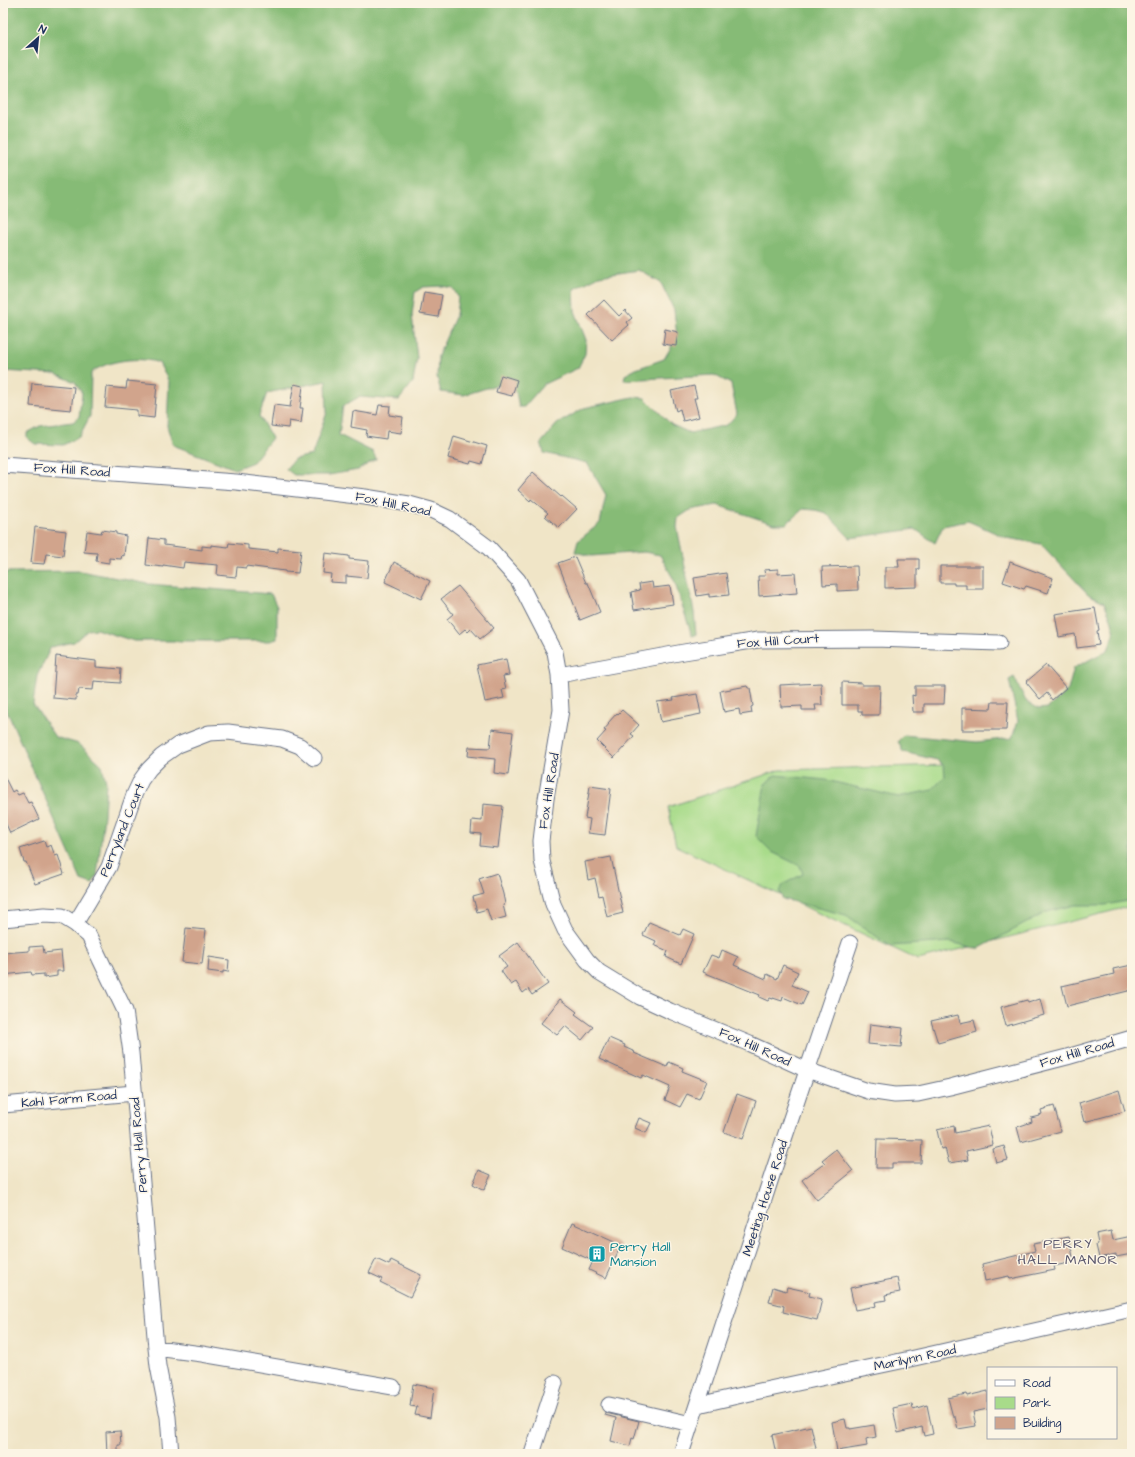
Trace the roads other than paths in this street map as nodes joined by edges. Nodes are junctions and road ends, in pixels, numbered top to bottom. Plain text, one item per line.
1 (3, 465) edge
2 (999, 643) dead end
3 (559, 675) junction
4 (314, 758) dead end
5 (3, 919) edge
6 (75, 924) junction
7 (850, 943) dead end
8 (1132, 1038) edge
9 (807, 1070) junction
10 (134, 1093) junction
11 (3, 1105) edge
12 (1132, 1309) edge
13 (156, 1348) junction
14 (555, 1383) dead end
15 (393, 1388) dead end
16 (609, 1405) dead end
17 (698, 1405) junction
18 (691, 1424) junction
19 (171, 1454) edge
20 (532, 1454) edge
21 (681, 1454) edge

1 - 3 street, Fox Hill Road
2 - 3 street, Fox Hill Court
3 - 9 street, Fox Hill Road
4 - 6 street, Perryland Court
5 - 6 street, Perry Hall Road
6 - 10 street, Perry Hall Road
7 - 9 street, Meeting House Road
8 - 9 street, Fox Hill Road
9 - 17 street, Meeting House Road
10 - 11 street, Kahl Farm Road
10 - 13 street, Perry Hall Road
12 - 17 street, Marilynn Road
13 - 15 street
13 - 19 street, Perry Hall Road
14 - 20 street
16 - 18 street
17 - 18 street, Meeting House Road
18 - 21 street, Meeting House Road

